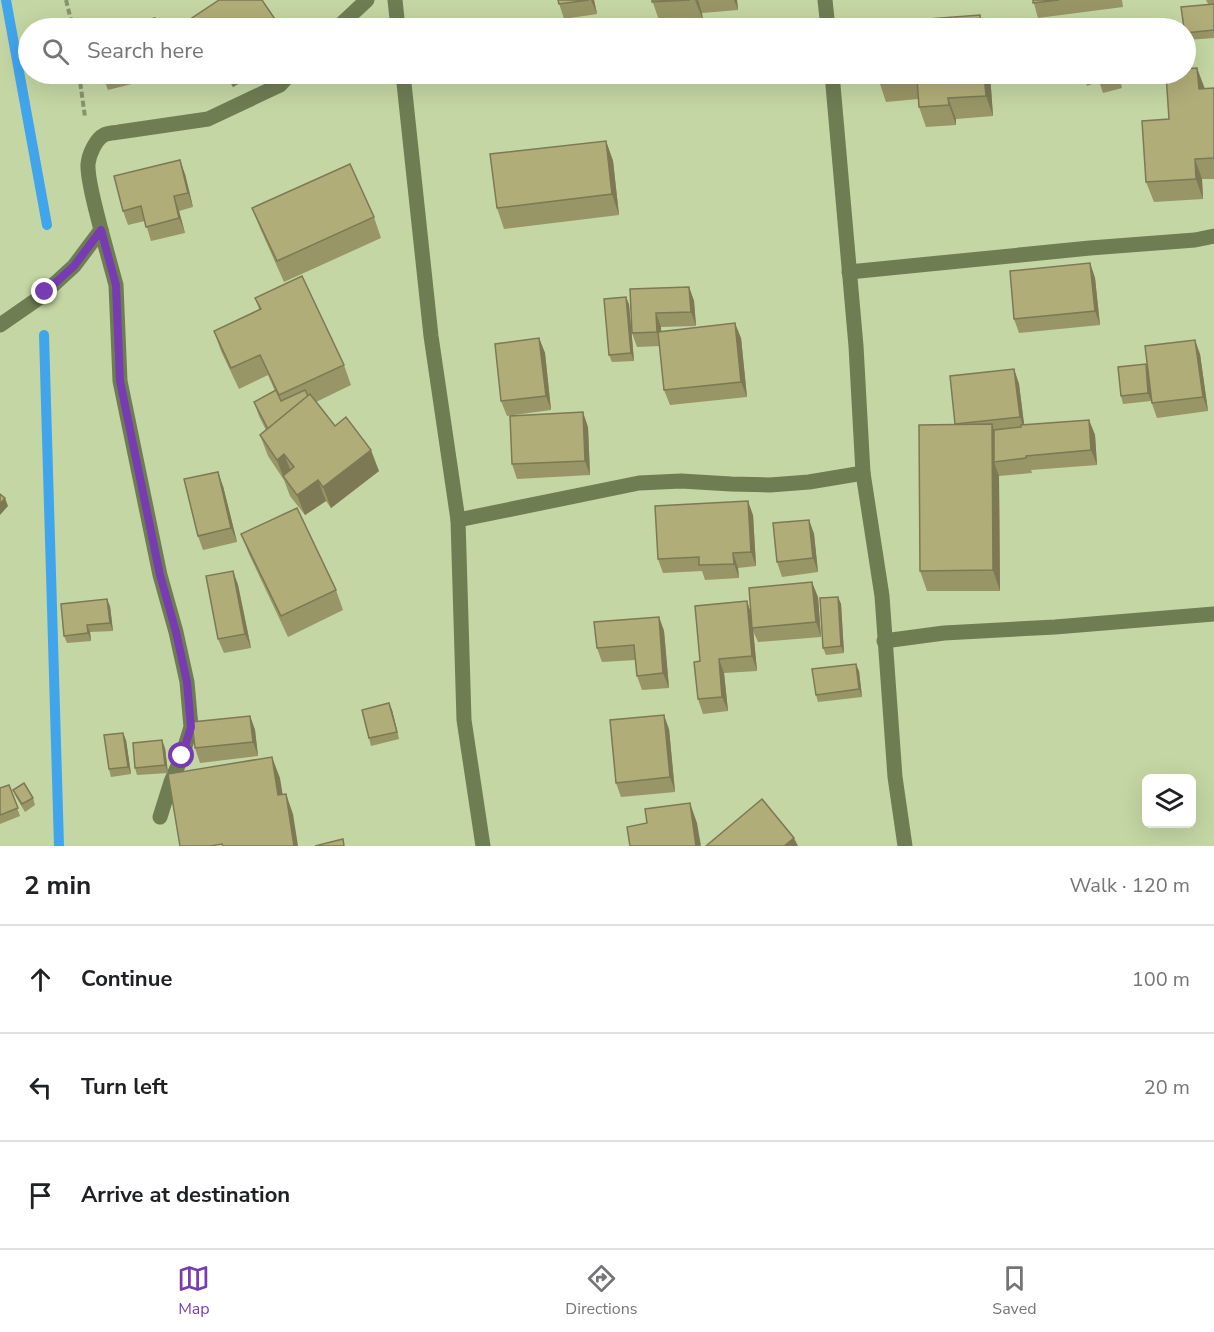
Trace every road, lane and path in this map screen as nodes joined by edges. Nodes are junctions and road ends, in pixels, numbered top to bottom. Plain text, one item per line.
1 (66, 0) edge
2 (368, 0) edge
3 (395, 0) edge
4 (825, 0) edge
5 (70, 18) edge
6 (348, 18) edge
7 (397, 18) edge
8 (827, 18) edge
9 (80, 84) edge
10 (281, 84) edge
11 (404, 84) edge
12 (833, 84) edge
13 (99, 139) junction
14 (101, 230) junction
15 (1214, 236) edge
16 (849, 272) junction
17 (0, 325) edge
18 (863, 473) junction
19 (458, 520) junction
20 (1214, 614) edge
21 (884, 641) junction
22 (160, 818) dead end
23 (483, 846) edge
24 (905, 846) edge

1 - 5 path
2 - 6 street
3 - 7 street
4 - 8 street
9 - 13 path
10 - 13 street
11 - 19 street
12 - 16 street
13 - 14 street
14 - 17 street
14 - 22 street
15 - 16 street
16 - 18 street
18 - 19 street
18 - 21 street
19 - 23 street
20 - 21 street
21 - 24 street

